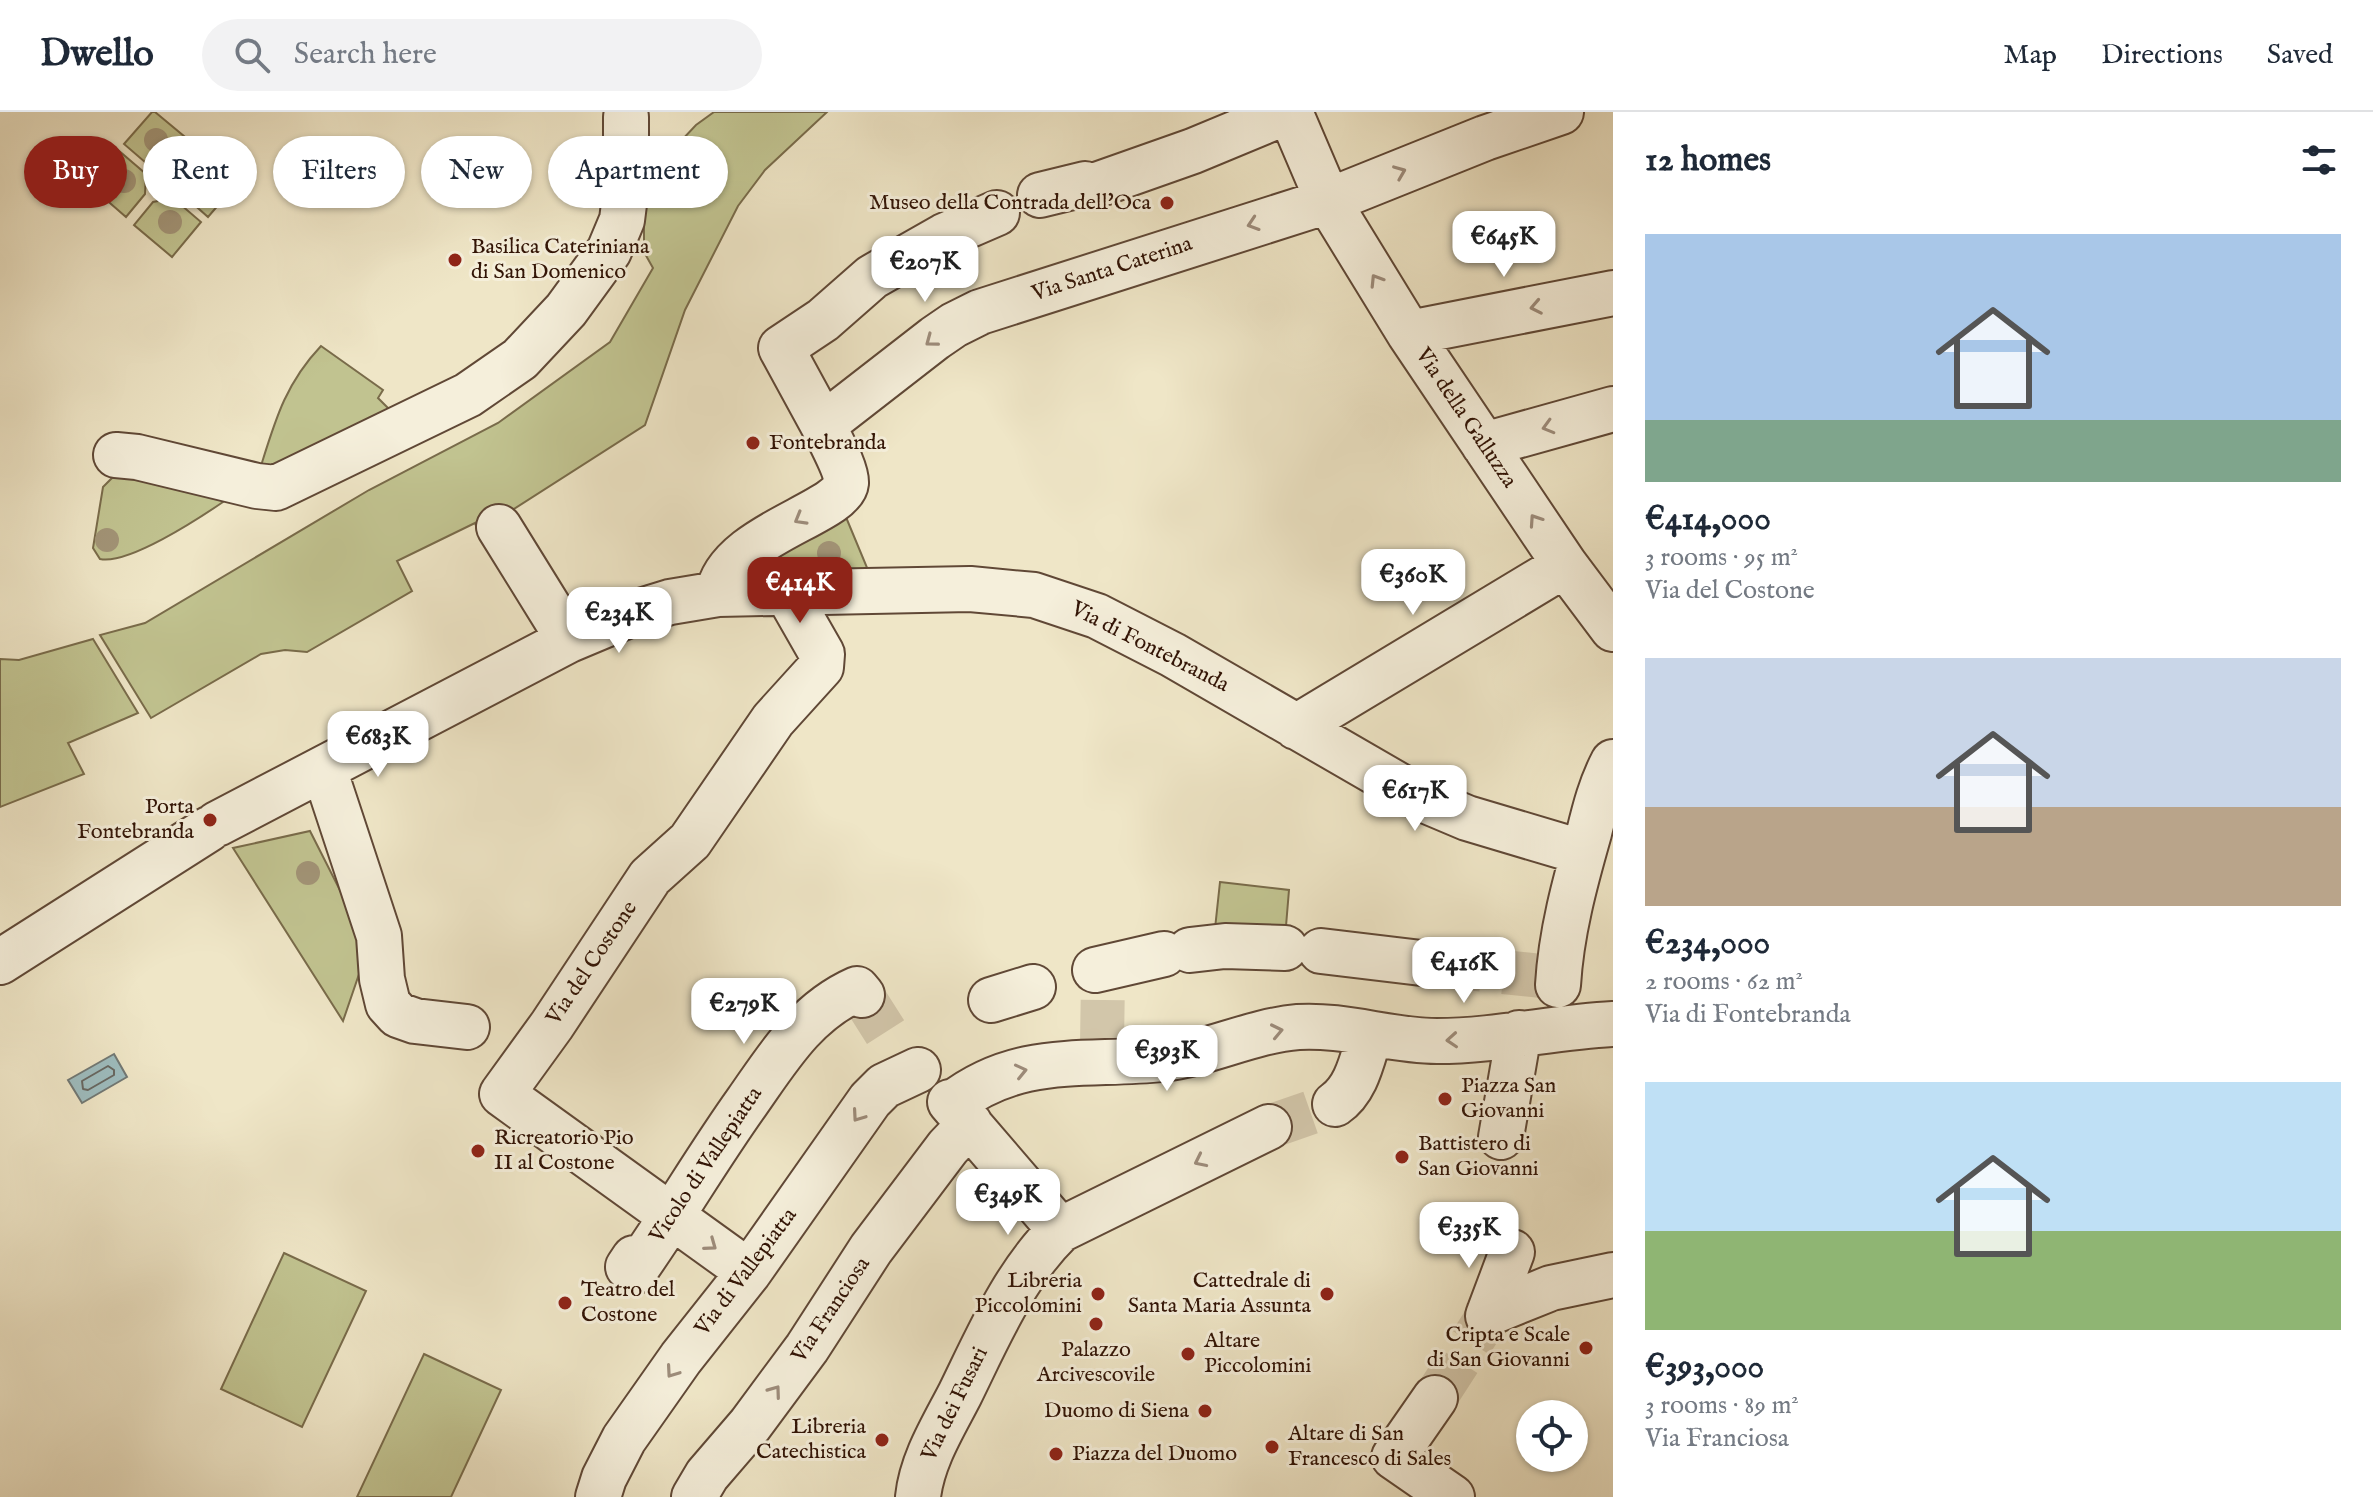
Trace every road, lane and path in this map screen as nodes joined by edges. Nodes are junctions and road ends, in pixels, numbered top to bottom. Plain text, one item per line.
1 (1289, 112) edge
2 (1561, 112) edge
3 (632, 114) edge
4 (1040, 195) dead end
5 (1328, 201) junction
6 (997, 213) dead end
7 (1613, 293) edge
8 (1409, 333) junction
9 (1613, 409) edge
10 (823, 425) junction
11 (1484, 445) junction
12 (116, 455) dead end
13 (499, 527) dead end
14 (1565, 565) junction
15 (786, 591) junction
16 (718, 594) junction
17 (1613, 629) edge
18 (569, 640) junction
19 (1296, 727) junction
20 (1613, 762) edge
21 (324, 769) junction
22 (1578, 854) junction
23 (0, 962) edge
24 (1438, 965) tunnel mouth
25 (862, 995) dead end
26 (1551, 997) junction
27 (991, 1000) dead end
28 (1613, 1024) edge
29 (467, 1027) dead end
30 (1370, 1035) junction
31 (1335, 1104) tunnel mouth
32 (961, 1114) junction
33 (1269, 1127) tunnel mouth
34 (1501, 1137) dead end
35 (673, 1217) junction
36 (1060, 1230) junction
37 (1512, 1252) dead end
38 (634, 1258) dead end
39 (749, 1272) junction
40 (1613, 1275) edge
41 (1435, 1398) tunnel mouth
42 (911, 1486) edge
43 (1436, 1494) edge
44 (598, 1497) edge
45 (694, 1497) edge

1 - 4 street
1 - 5 street, Via della Galluzza
5 -> 2 street, Via Santa Caterina
3 - 12 street
8 -> 5 street, Via della Galluzza
5 -> 10 street, Via Santa Caterina
6 - 10 street
7 -> 8 street
8 - 11 street, Via della Galluzza
9 -> 11 street
10 -> 16 street
14 -> 11 street, Via della Galluzza
13 - 18 street
14 - 17 street, Via della Galluzza
14 - 19 street
15 - 16 street, Via di Fontebranda
15 - 19 street, Via di Fontebranda
15 - 35 street, Via del Costone
16 - 18 street, Via di Fontebranda
18 - 21 street, Via di Fontebranda
19 - 22 street, Via di Fontebranda
20 - 22 street
21 - 23 street, Via di Fontebranda
21 - 29 street
22 - 26 street
24 - 27 street
25 - 35 street, Vicolo di Vallepiatta
26 - 28 street
26 -> 30 street
26 - 34 street
30 - 31 street
32 -> 30 street, Via Franciosa
32 - 36 street
32 -> 39 street, Via di Vallepiatta
45 -> 32 street, Via Franciosa
33 -> 36 street, Via dei Fusari
35 - 38 street, Vicolo di Vallepiatta
35 -> 39 street, Via del Costone
36 - 42 street, Via dei Fusari
37 - 40 street
39 -> 44 street, Via di Vallepiatta
41 - 43 street

